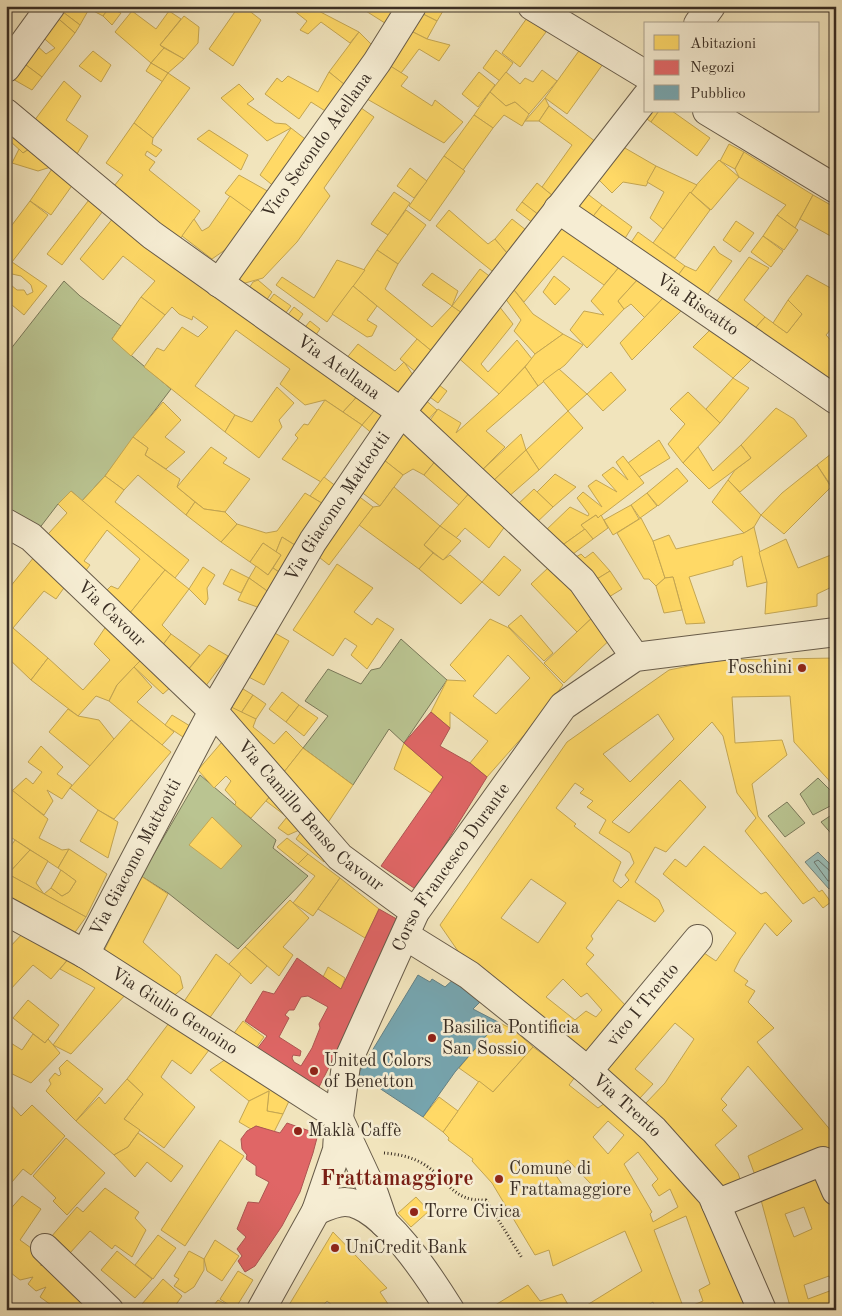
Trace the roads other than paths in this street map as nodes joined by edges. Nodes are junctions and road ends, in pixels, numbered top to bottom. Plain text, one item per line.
1 (51, 6) edge
2 (412, 6) edge
3 (532, 6) edge
4 (711, 6) edge
5 (699, 22) edge
6 (6, 68) edge
7 (644, 74) edge
8 (644, 100) edge
9 (709, 112) edge
10 (6, 113) edge
11 (836, 188) edge
12 (558, 209) junction
13 (220, 283) junction
14 (836, 400) edge
15 (401, 412) junction
16 (6, 522) edge
17 (836, 632) edge
18 (635, 658) junction
19 (213, 711) junction
20 (12, 924) edge
21 (410, 924) junction
22 (698, 939) dead end
23 (85, 954) junction
24 (588, 1071) junction
25 (339, 1118) junction
26 (836, 1191) edge
27 (716, 1204) junction
28 (316, 1211) junction
29 (384, 1223) junction
30 (45, 1248) dead end
31 (109, 1310) edge
32 (261, 1310) edge
33 (450, 1310) edge
34 (762, 1310) edge

1 - 6 street
2 - 13 street, Vico Secondo Atellana
3 - 7 street
4 - 5 street
8 - 12 street, Via Giacomo Matteotti
9 - 11 street
10 - 13 street, Via Atellana
12 - 14 street, Via Riscatto
12 - 15 street, Via Giacomo Matteotti
13 - 15 street, Via Atellana
15 - 18 street, Via Atellana
15 - 19 street, Via Giacomo Matteotti
16 - 19 street, Via Cavour
17 - 18 street, Corso Francesco Durante
18 - 21 street, Corso Francesco Durante
19 - 21 street, Via Camillo Benso Cavour
19 - 23 street, Via Giacomo Matteotti
20 - 23 street, Via Giulio Genoino
21 - 24 street, Via Trento
21 - 25 street, Corso Francesco Durante
22 - 24 street, vico I Trento
23 - 25 street, Via Giulio Genoino
24 - 27 street, Via Trento
25 - 28 street, Corso Francesco Durante
25 - 29 street
26 - 27 street
27 - 34 street, Via Trento
28 - 29 street
28 - 32 street, Corso Francesco Durante
29 - 33 street
30 - 31 street

